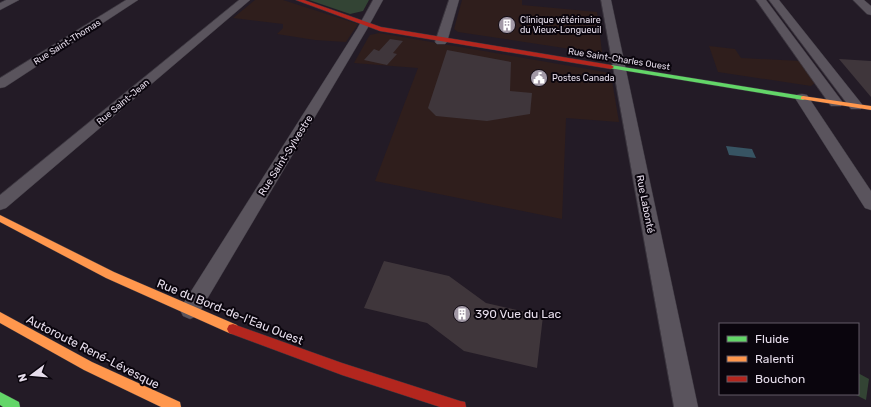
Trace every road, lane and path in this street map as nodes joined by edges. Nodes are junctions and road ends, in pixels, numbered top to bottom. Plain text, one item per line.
1 (14, 0) edge
2 (133, 0) edge
3 (245, 0) edge
4 (299, 0) edge
5 (378, 0) edge
6 (454, 0) edge
7 (606, 0) edge
8 (761, 0) edge
9 (774, 0) edge
10 (858, 0) edge
11 (0, 7) edge
12 (871, 12) edge
13 (366, 23) junction
14 (442, 38) junction
15 (619, 65) junction
16 (0, 84) edge
17 (823, 91) junction
18 (803, 93) junction
19 (855, 99) junction
20 (836, 103) junction
21 (871, 108) edge
22 (0, 204) edge
23 (871, 204) edge
24 (0, 218) edge
25 (190, 310) junction
26 (0, 317) edge
27 (0, 398) edge
28 (14, 407) edge
29 (175, 407) edge
30 (460, 407) edge
31 (686, 407) edge

1 - 11 street
2 - 16 street, Rue Saint-Thomas
3 - 22 street, Rue Saint-Jean
4 - 13 main road, Rue Saint-Charles Ouest
5 - 13 street, Rue Saint-Sylvestre
6 - 14 street
7 - 15 street, Rue Labonté
8 - 17 street
9 - 19 street
10 - 12 street
13 - 14 main road, Rue Saint-Charles Ouest
13 - 25 street, Rue Saint-Sylvestre
14 - 15 main road, Rue Saint-Charles Ouest
15 - 18 main road, Rue Saint-Charles Ouest
15 - 31 street, Rue Labonté
17 - 19 main road, Rue Saint-Charles Ouest
17 - 20 street
18 - 20 main road, Rue Saint-Charles Ouest
18 - 23 street
19 - 20 main road, Rue Saint-Charles Ouest
19 - 21 main road, Rue Saint-Charles Ouest
24 - 25 main road, Rue du Bord-de-l'Eau Ouest
25 - 30 main road, Rue du Bord-de-l'Eau Ouest
26 - 29 main road, Autoroute René-Lévesque
27 - 28 main road

